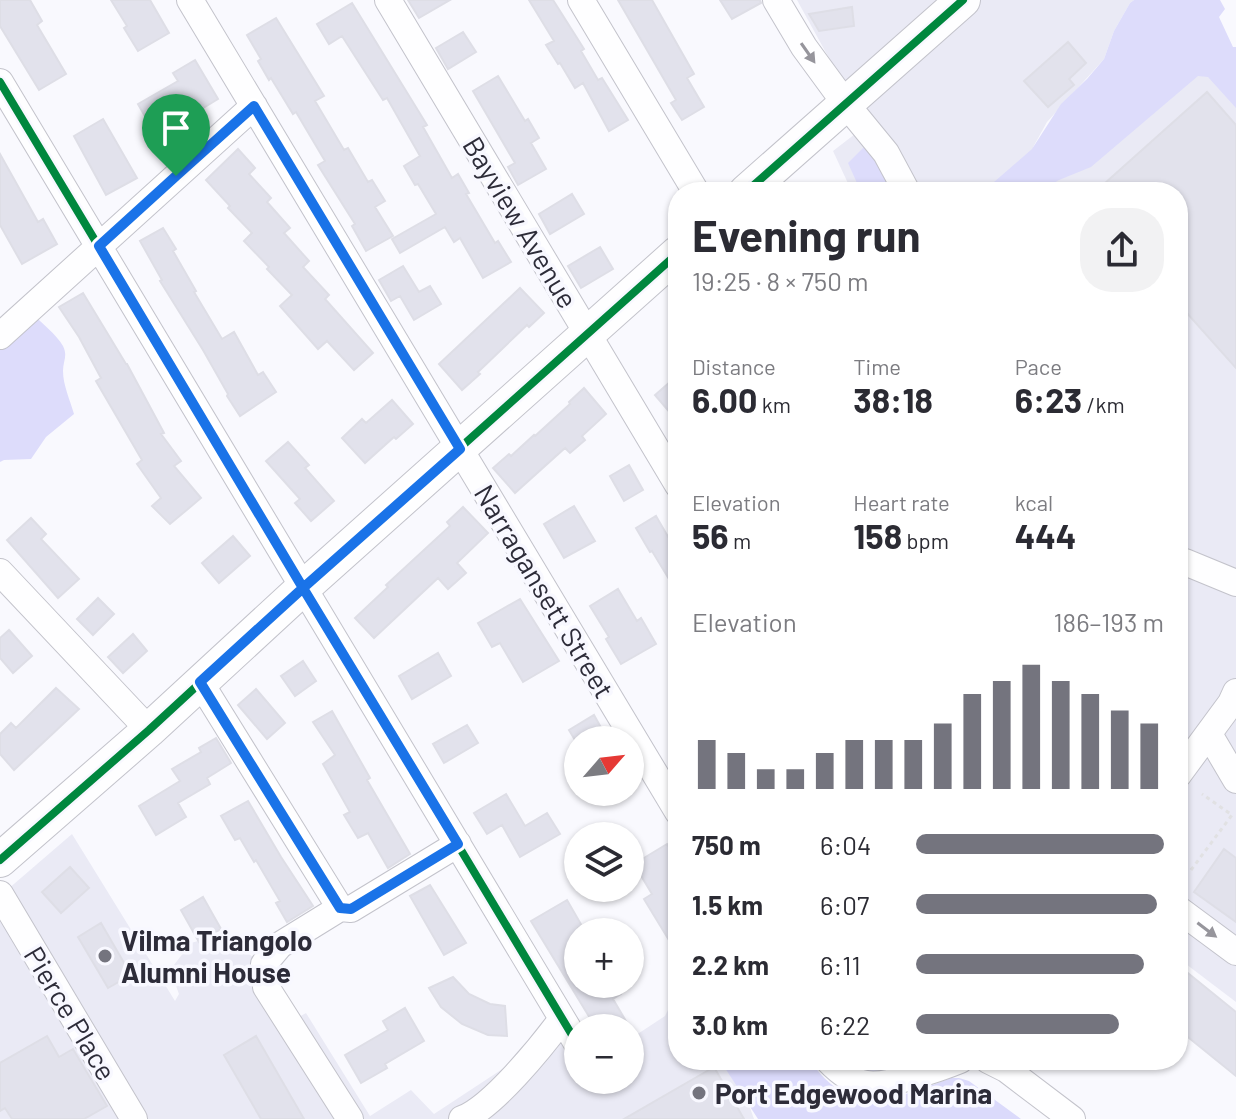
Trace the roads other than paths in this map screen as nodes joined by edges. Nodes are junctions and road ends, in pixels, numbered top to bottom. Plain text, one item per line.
1 (190, 0) edge
2 (388, 0) edge
3 (581, 0) edge
4 (776, 0) edge
5 (963, 0) edge
6 (0, 82) edge
7 (845, 103) junction
8 (254, 106) junction
9 (690, 182) edge
10 (757, 182) edge
11 (902, 182) edge
12 (99, 246) junction
13 (668, 262) edge
14 (589, 334) junction
15 (0, 336) edge
16 (460, 449) junction
17 (668, 468) edge
18 (1188, 562) edge
19 (0, 572) edge
20 (1236, 583) edge
21 (303, 588) junction
22 (200, 682) junction
23 (1236, 692) edge
24 (149, 730) junction
25 (1209, 734) junction
26 (1188, 762) edge
27 (1236, 780) edge
28 (668, 795) edge
29 (458, 844) junction
30 (0, 860) edge
31 (0, 894) edge
32 (340, 908) junction
33 (1188, 916) edge
34 (1236, 952) edge
35 (562, 1019) junction
36 (564, 1022) edge
37 (838, 1070) edge
38 (930, 1070) edge
39 (1007, 1070) edge
40 (479, 1115) edge
41 (134, 1119) edge
42 (350, 1119) edge
43 (1071, 1119) edge

1 - 8 street, Narragansett Street
2 - 14 street, Bayview Avenue
3 - 9 street
4 -> 7 street
5 - 7 main road
6 - 12 street
7 - 10 main road
7 - 11 street
8 - 12 street
8 - 16 street, Narragansett Street
12 - 15 street
12 - 21 street
13 - 14 main road
14 - 16 main road
14 - 17 street, Bayview Avenue
16 - 21 main road
16 - 28 street, Narragansett Street
18 - 20 street
19 - 24 street
21 - 22 main road
21 - 29 street
22 - 24 main road
22 - 32 street
23 - 25 street
24 - 30 main road
25 - 26 street
25 - 27 street
29 - 32 street
29 - 35 street
31 - 41 street, Pierce Place
32 - 42 street
33 -> 34 street
35 - 36 street
35 - 40 street
37 - 38 street
39 - 43 street

